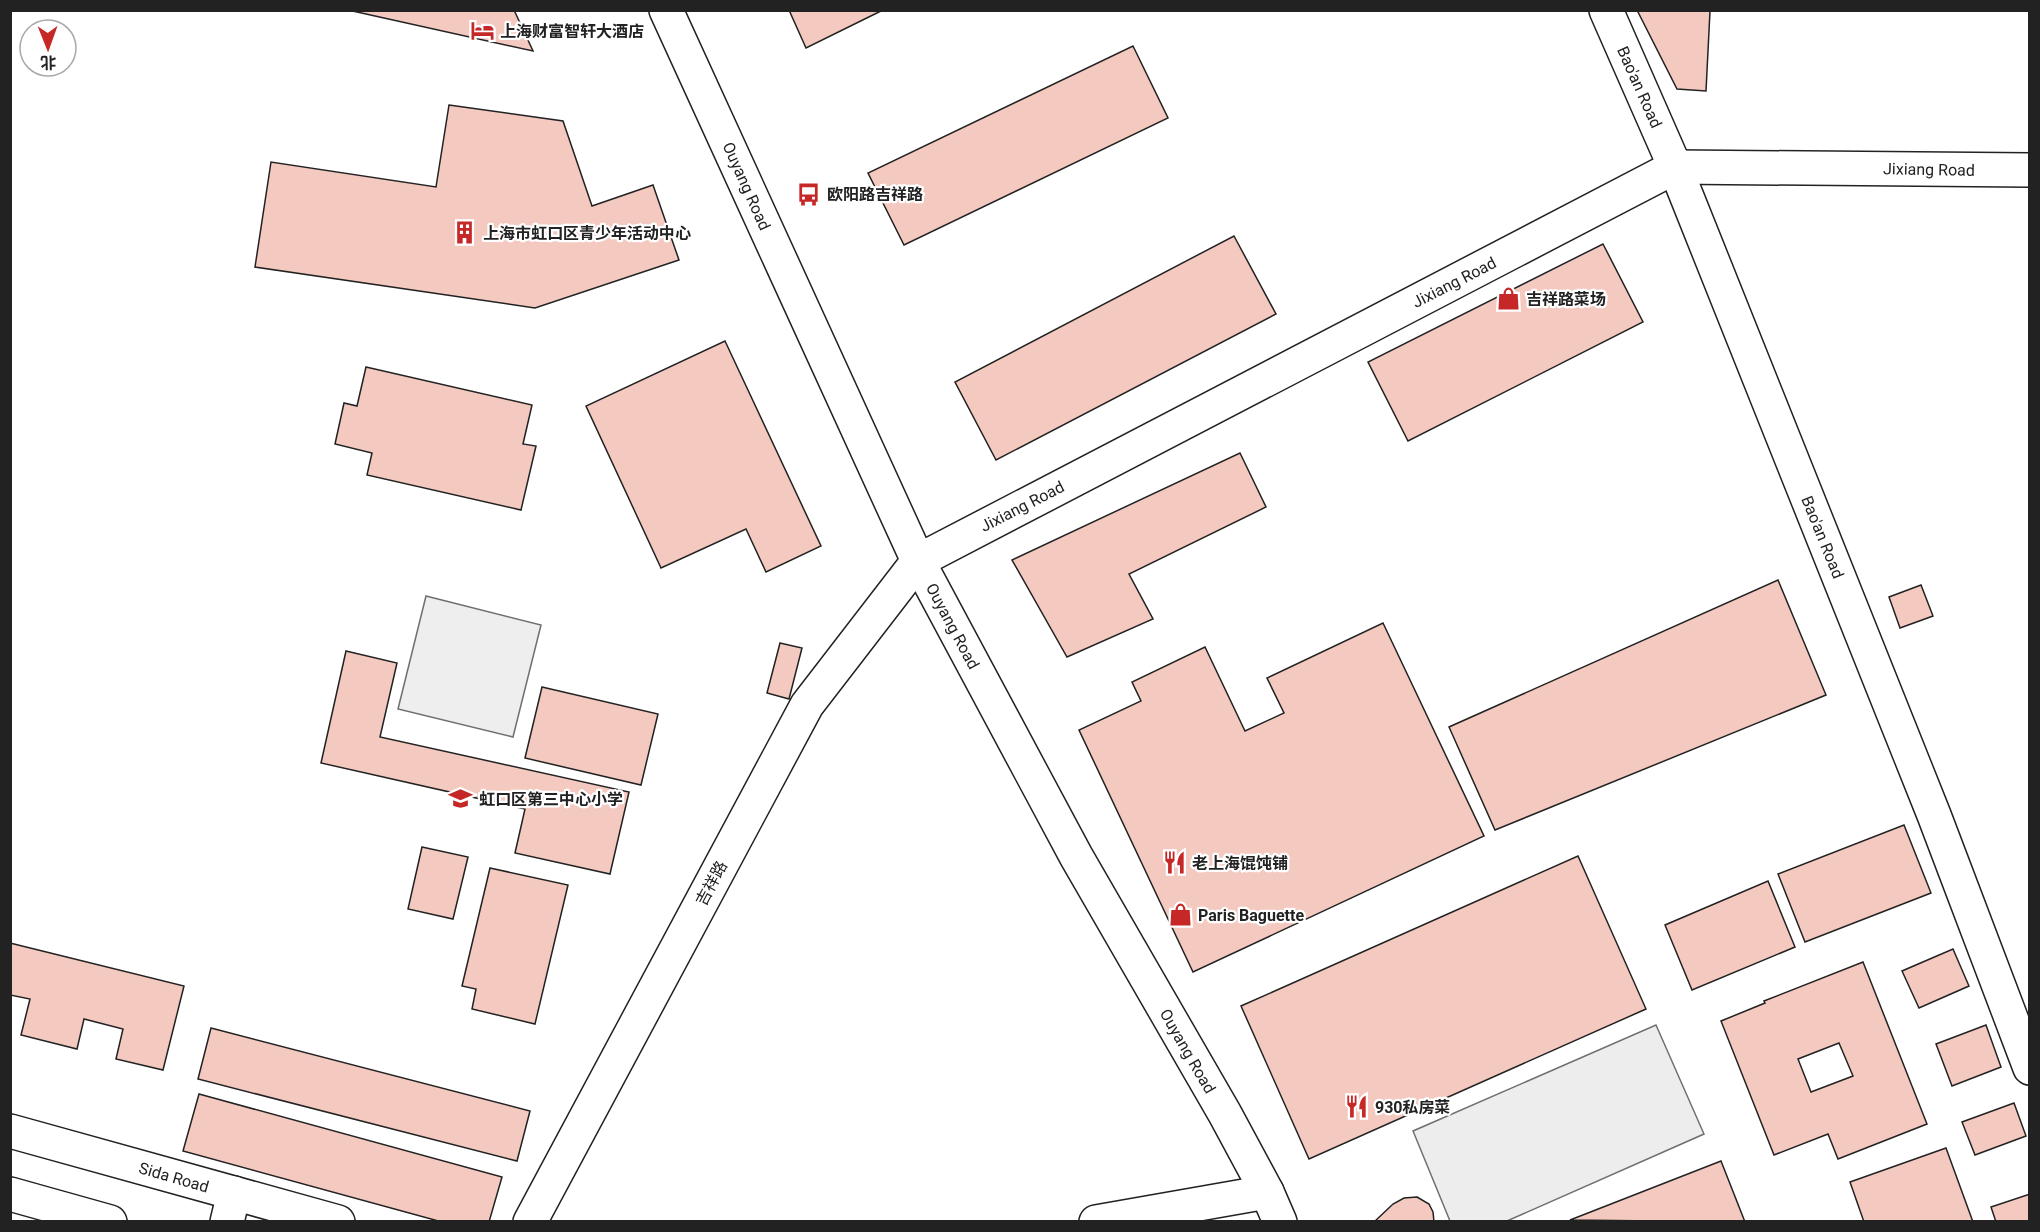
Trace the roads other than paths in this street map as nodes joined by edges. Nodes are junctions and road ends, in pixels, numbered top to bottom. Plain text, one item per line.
1 (666, 10) edge
2 (1606, 10) edge
3 (1675, 167) junction
4 (2030, 170) edge
5 (918, 561) junction
6 (2030, 1068) edge
7 (10, 1131) edge
8 (1267, 1192) junction
9 (10, 1194) edge
10 (230, 1207) edge
11 (110, 1221) edge
12 (338, 1221) edge
13 (530, 1221) edge
14 (1096, 1221) edge
15 (1280, 1221) edge

1 - 5 street, Ouyang Road
2 - 3 street, Bao'an Road
3 - 4 street, Jixiang Road
3 - 5 street, Jixiang Road
3 - 6 street, Bao'an Road
5 - 8 street, Ouyang Road
5 - 13 street, 吉祥路
7 - 10 street, Sida Road
8 - 14 street
8 - 15 street, Ouyang Road
9 - 11 street
10 - 12 street, Sida Road

